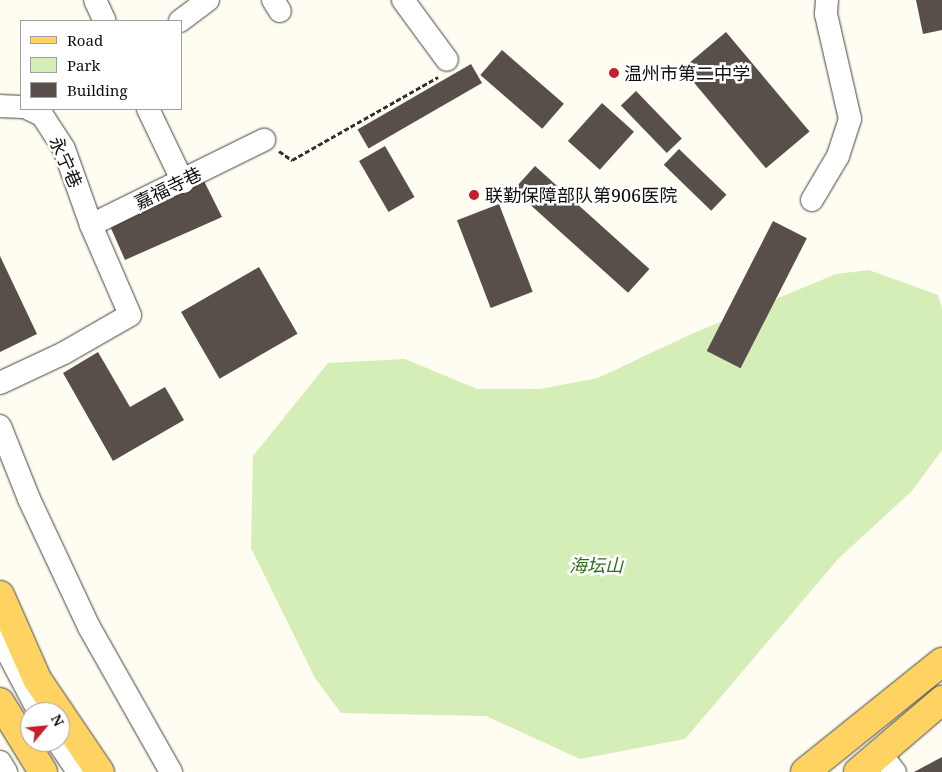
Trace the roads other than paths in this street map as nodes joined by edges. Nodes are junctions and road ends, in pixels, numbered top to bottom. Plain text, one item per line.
1 (95, 0) edge
2 (208, 0) edge
3 (219, 0) edge
4 (223, 0) edge
5 (402, 0) edge
6 (827, 0) edge
7 (105, 20) edge
8 (181, 20) edge
9 (447, 60) road end
10 (0, 106) edge
11 (20, 107) edge
12 (31, 110) edge
13 (148, 110) edge
14 (264, 140) road end
15 (183, 182) junction
16 (812, 200) dead end
17 (91, 225) junction
18 (0, 383) edge
19 (0, 426) edge
20 (0, 594) edge
21 (0, 638) edge
22 (942, 662) edge
23 (0, 670) edge
24 (942, 700) edge
25 (0, 702) edge
26 (34, 702) edge
27 (53, 702) edge
28 (20, 705) edge
29 (70, 728) edge
30 (48, 752) edge
31 (65, 752) edge
32 (0, 762) edge
33 (888, 762) edge
34 (6, 772) edge
35 (43, 772) edge
36 (61, 772) edge
37 (78, 772) edge
38 (100, 772) edge
39 (171, 772) edge
40 (805, 772) edge
41 (858, 772) edge

1 - 7 street
2 - 8 street
3 - 4 street
5 - 9 street
6 - 16 street
10 - 11 street
12 - 17 street, 永宁巷
13 - 15 street
14 - 15 street, 嘉福寺巷
15 - 17 street, 嘉福寺巷
17 - 18 street
19 - 39 street
20 - 27 main road
21 - 26 street
22 - 40 main road
23 - 28 street
24 - 33 main road
25 - 35 main road
29 - 38 main road
30 - 36 street
31 - 37 street
32 - 34 street
33 - 41 main road

